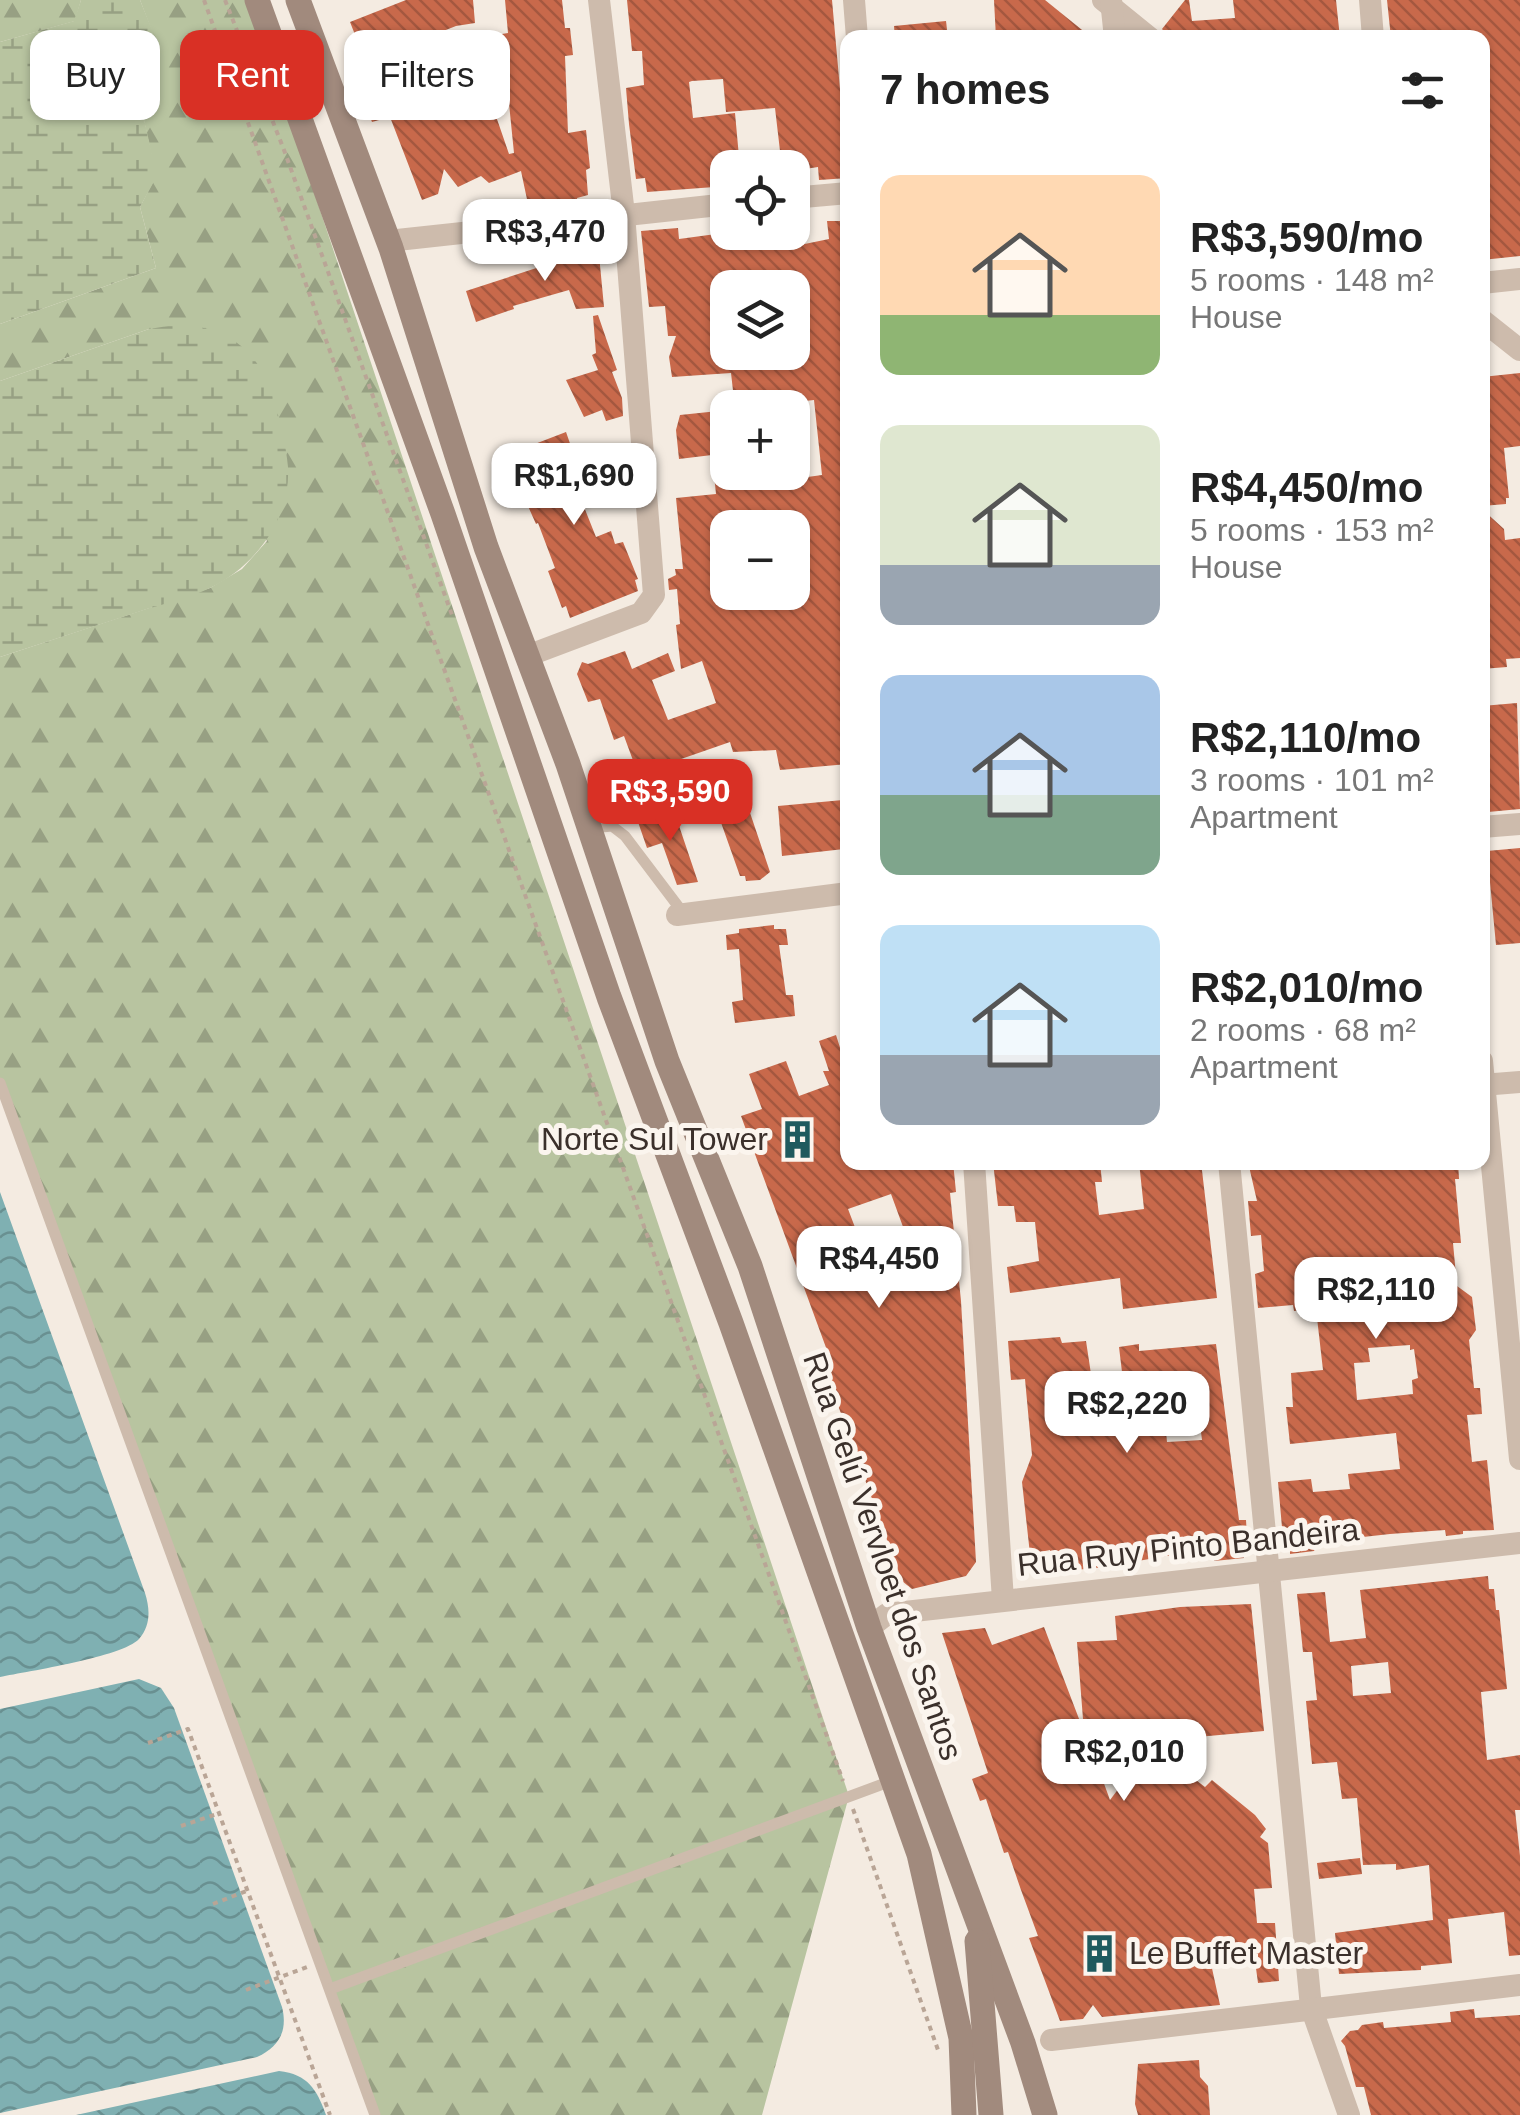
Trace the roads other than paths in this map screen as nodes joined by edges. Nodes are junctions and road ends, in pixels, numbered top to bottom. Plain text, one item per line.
1 (257, 0) edge
2 (298, 0) edge
3 (599, 0) edge
4 (854, 0) edge
5 (1370, 0) edge
6 (1108, 2) edge
7 (856, 30) edge
8 (1113, 30) edge
9 (1141, 30) edge
10 (1372, 30) edge
11 (840, 194) edge
12 (810, 196) edge
13 (710, 206) edge
14 (624, 214) junction
15 (388, 241) junction
16 (1520, 279) edge
17 (1490, 281) edge
18 (1490, 326) edge
19 (1520, 350) edge
20 (527, 656) junction
21 (1520, 824) edge
22 (1490, 826) edge
23 (591, 828) junction
24 (840, 894) edge
25 (681, 914) joint
26 (1520, 1082) edge
27 (0, 1084) edge
28 (1490, 1084) edge
29 (1490, 1147) edge
30 (975, 1170) edge
31 (1230, 1170) edge
32 (1520, 1459) edge
33 (1520, 1543) edge
34 (1268, 1571) junction
35 (1003, 1600) junction
36 (869, 1628) junction
37 (891, 1781) junction
38 (975, 1911) junction
39 (1520, 1985) edge
40 (330, 1989) junction
41 (1310, 2008) junction
42 (1051, 2040) dead end
43 (376, 2115) edge
44 (964, 2115) edge
45 (991, 2115) edge
46 (1045, 2115) edge
47 (1350, 2115) edge

1 - 37 main road, Rua Gelú Vervloet dos Santos
2 - 15 main road, Rua Gelú Vervloet dos Santos
3 - 14 street
4 - 7 street
5 - 10 street
6 - 8 street
6 - 9 street
11 - 12 street
13 - 14 street
14 - 15 street
14 - 20 street
15 - 20 main road, Rua Gelú Vervloet dos Santos
16 - 17 street
18 - 19 street
20 - 23 main road, Rua Gelú Vervloet dos Santos
21 - 22 street
23 - 25 lane
23 - 36 main road, Rua Gelú Vervloet dos Santos
24 - 25 street
26 - 28 street
27 - 40 lane
29 - 32 street
30 - 35 street
31 - 34 street
33 - 34 street, Rua Ruy Pinto Bandeira
34 - 35 street, Rua Ruy Pinto Bandeira
34 - 41 street
35 - 36 street, Rua Ruy Pinto Bandeira
36 - 38 main road, Rua Gelú Vervloet dos Santos
37 - 40 lane
37 - 44 main road, Rua Gelú Vervloet dos Santos
38 - 45 main road
38 - 46 main road, Rua Gelú Vervloet dos Santos
39 - 41 street
40 - 43 lane
41 - 42 street
41 - 47 street

